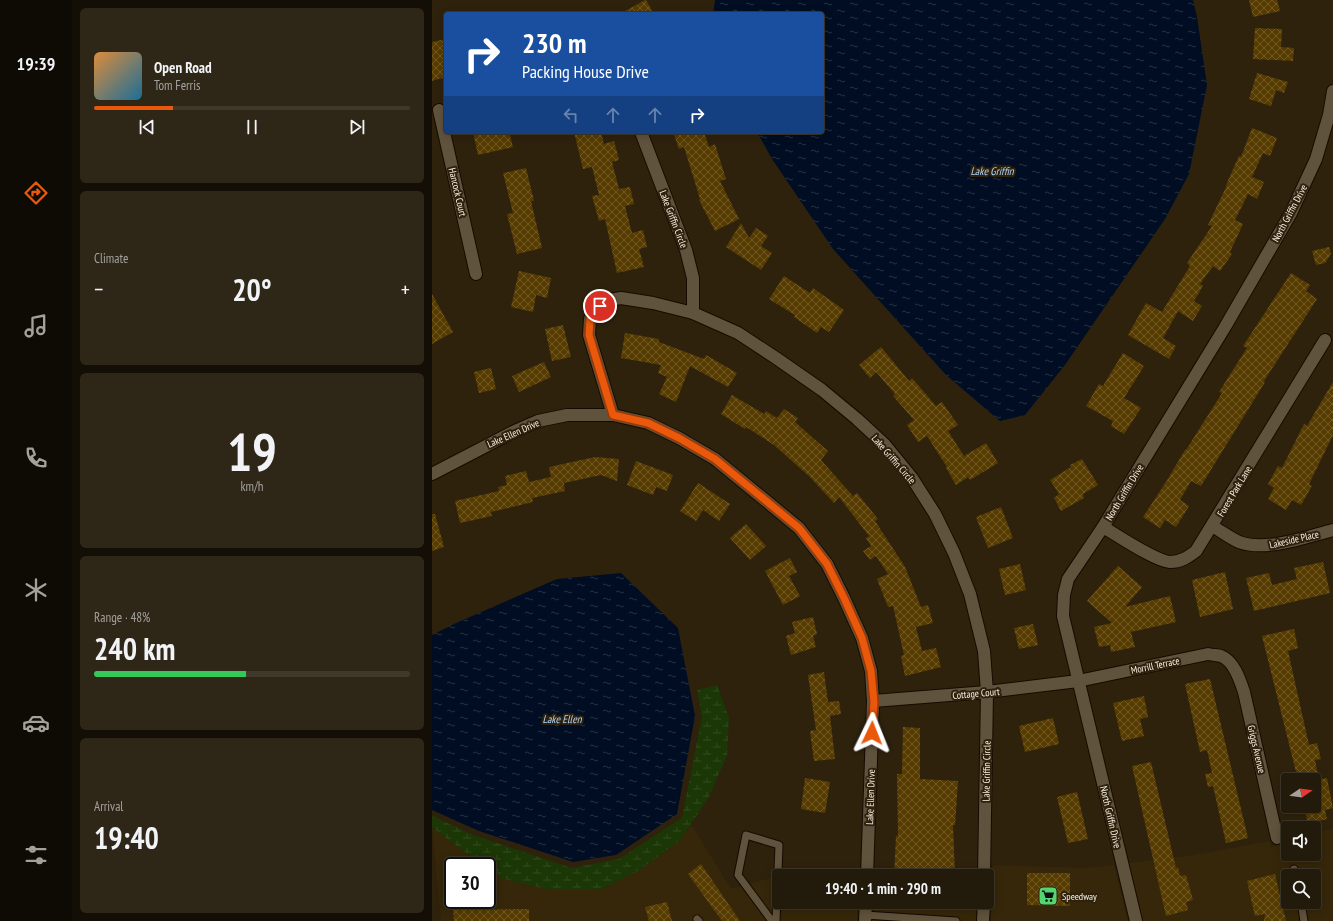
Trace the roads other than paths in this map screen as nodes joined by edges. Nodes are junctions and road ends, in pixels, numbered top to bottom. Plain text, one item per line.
1 (1333, 91) edge
2 (439, 110) edge
3 (1331, 115) edge
4 (444, 132) edge
5 (444, 134) edge
6 (642, 134) edge
7 (476, 274) dead end
8 (693, 313) junction
9 (1325, 340) dead end
10 (613, 415) junction
11 (432, 474) edge
12 (1212, 526) junction
13 (1103, 527) junction
14 (1333, 530) edge
15 (1229, 662) joint
16 (1078, 681) junction
17 (987, 692) junction
18 (874, 702) junction
19 (1277, 838) dead end
20 (867, 869) edge
21 (984, 869) edge
22 (984, 909) edge
23 (1301, 909) edge
24 (865, 918) edge
25 (772, 921) edge
26 (776, 921) edge
27 (956, 921) edge
28 (983, 921) edge
29 (1136, 921) edge
30 (1304, 921) edge

1 - 3 street, North Griffin Drive
2 - 4 street, Hancock Court
3 - 13 street, North Griffin Drive
5 - 7 street, Hancock Court
6 - 8 street, Lake Griffin Circle
8 - 10 street
8 - 17 street, Lake Griffin Circle
9 - 12 street, Forest Park Lane
10 - 11 street, Lake Ellen Drive
10 - 18 street, Lake Ellen Drive
12 - 13 street, Forest Park Lane
12 - 14 street, Lakeside Place
13 - 16 street, North Griffin Drive
15 - 16 street, Morrill Terrace
15 - 19 street, Griggs Avenue
16 - 17 street, Cottage Court
16 - 29 street, North Griffin Drive
17 - 18 street, Cottage Court
17 - 21 street, Lake Griffin Circle
18 - 20 street, Lake Ellen Drive
22 - 28 street
23 - 30 lane
24 - 27 lane
25 - 26 lane

